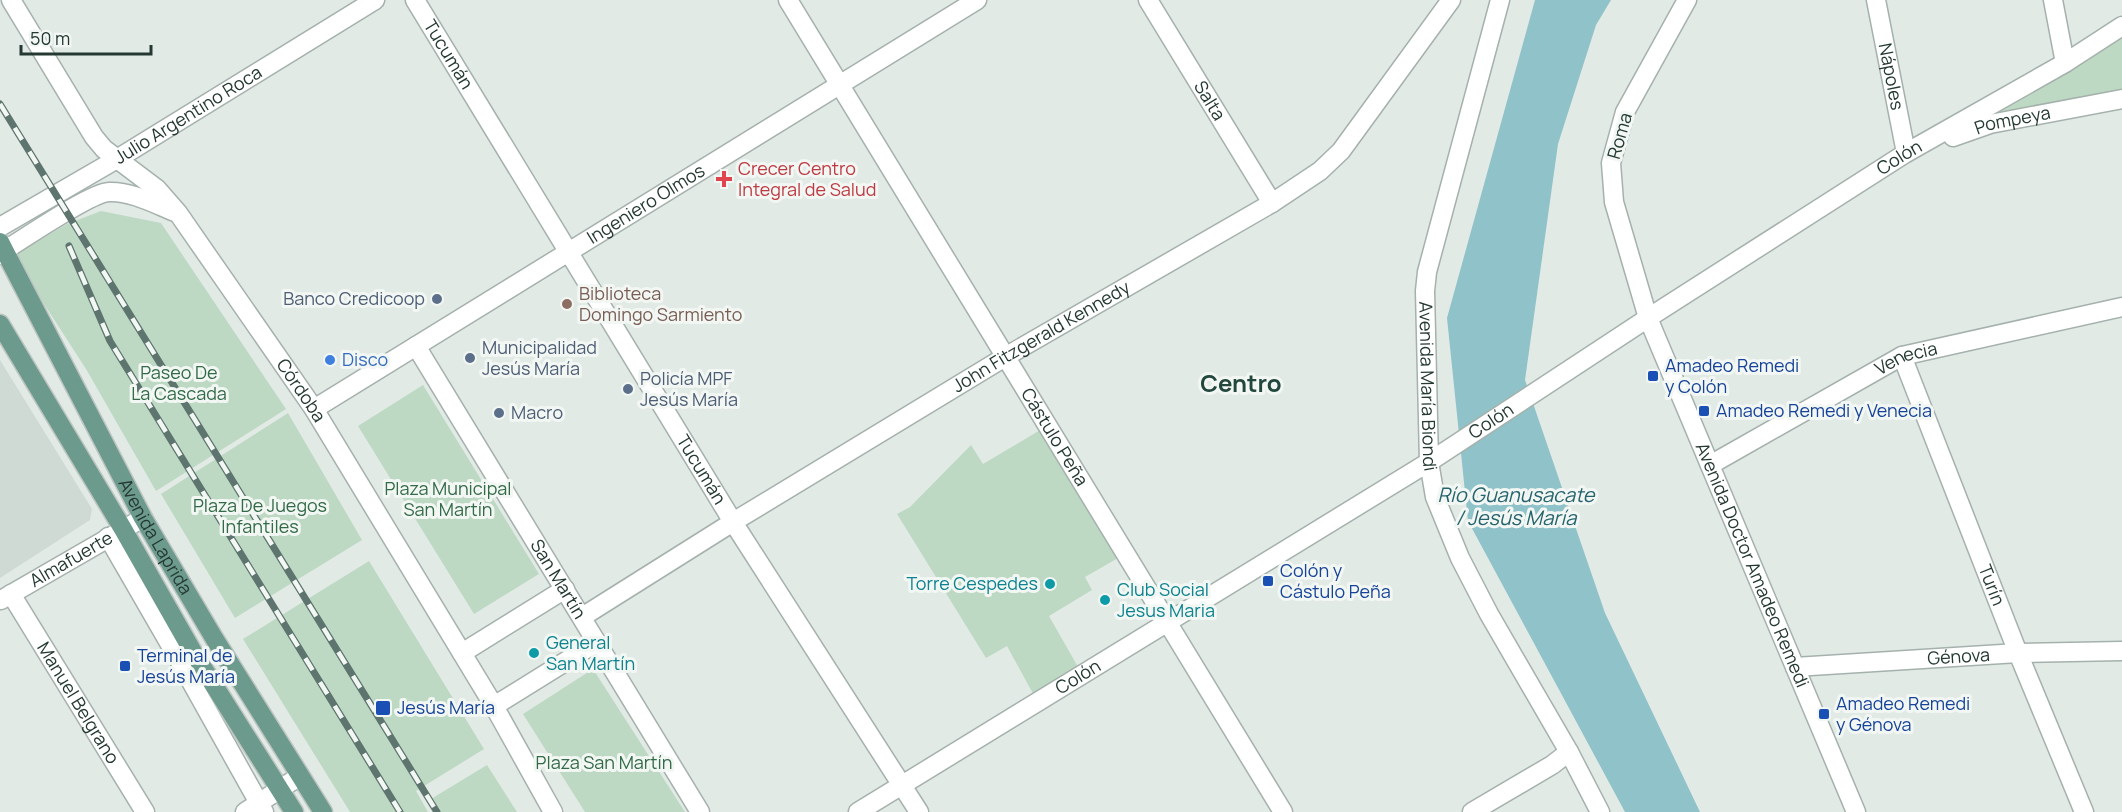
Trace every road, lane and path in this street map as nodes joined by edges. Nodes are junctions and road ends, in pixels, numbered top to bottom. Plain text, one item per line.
1 (11, 0) edge
2 (375, 0) edge
3 (415, 0) edge
4 (788, 0) edge
5 (977, 0) edge
6 (1148, 0) edge
7 (1451, 0) edge
8 (1500, 0) edge
9 (1688, 0) edge
10 (1876, 0) edge
11 (2053, 0) edge
12 (2122, 26) edge
13 (2065, 63) junction
14 (839, 84) junction
15 (2122, 99) edge
16 (1906, 153) junction
17 (117, 159) junction
18 (1272, 203) junction
19 (178, 213) junction
20 (0, 227) edge
21 (2, 249) edge
22 (568, 252) junction
23 (2122, 308) edge
24 (1648, 318) junction
25 (0, 324) edge
26 (416, 346) junction
27 (1902, 356) junction
28 (1005, 357) junction
29 (314, 408) junction
30 (1429, 462) junction
31 (1710, 465) junction
32 (143, 518) junction
33 (733, 522) junction
34 (116, 533) junction
35 (565, 590) junction
36 (5, 598) edge
37 (582, 617) junction
38 (1167, 621) junction
39 (597, 642) junction
40 (2122, 651) edge
41 (462, 653) junction
42 (2018, 653) junction
43 (1795, 667) junction
44 (494, 706) junction
45 (1569, 752) junction
46 (300, 776) junction
47 (902, 784) junction
48 (279, 789) junction
49 (256, 809) edge
50 (145, 812) edge
51 (294, 812) edge
52 (323, 812) edge
53 (553, 812) edge
54 (700, 812) edge
55 (858, 812) edge
56 (919, 812) edge
57 (1283, 812) edge
58 (1472, 812) edge
59 (1600, 812) edge
60 (1856, 812) edge
61 (2084, 812) edge

1 - 17 street, Córdoba
2 - 17 street, Julio Argentino Roca
3 - 22 street, Tucumán
4 - 14 street, Cástulo Peña
5 - 14 street, Ingeniero Olmos
6 - 18 street, Salta
7 - 18 street, John Fitzgerald Kennedy
8 - 30 street, Avenida María Biondi
9 - 24 street, Roma
10 - 16 street, Nápoles
11 - 13 street
12 - 13 street, Colón
13 - 16 street, Colón
14 - 22 street, Ingeniero Olmos
14 - 28 street, Cástulo Peña
15 - 16 street, Pompeya
16 - 24 street, Colón
17 - 19 street, Córdoba
17 - 20 street, Julio Argentino Roca
18 - 28 street, John Fitzgerald Kennedy
19 - 21 street
19 - 29 street, Córdoba
21 - 32 main road, Avenida Laprida
22 - 26 street, Ingeniero Olmos
22 - 33 street, Tucumán
23 - 27 street, Venecia
24 - 30 street, Colón
24 - 31 street, Avenida Doctor Amadeo Remedi
25 - 34 main road, Avenida Laprida
26 - 29 street, Ingeniero Olmos
26 - 35 street, San Martín
27 - 31 street, Venecia
27 - 42 street, Turín
28 - 33 street, John Fitzgerald Kennedy
28 - 38 street, Cástulo Peña
29 - 41 street, Córdoba
30 - 38 street, Colón
30 - 45 street, Avenida María Biondi
31 - 43 street, Avenida Doctor Amadeo Remedi
32 - 34 street, Almafuerte
32 - 46 main road, Avenida Laprida
33 - 37 street, John Fitzgerald Kennedy
33 - 47 street, Tucumán
34 - 36 street, Almafuerte
34 - 48 main road, Avenida Laprida
34 - 49 street
35 - 37 street, San Martín
35 - 41 street
36 - 50 street, Manuel Belgrano
37 - 39 street, San Martín
38 - 47 street, Colón
38 - 57 street, Cástulo Peña
39 - 44 street
39 - 54 street, San Martín
40 - 42 street, Génova
41 - 44 street, Córdoba
42 - 43 street, Génova
42 - 61 street, Turín
43 - 60 street, Avenida Doctor Amadeo Remedi
44 - 53 street, Córdoba
45 - 58 street
45 - 59 street, Avenida María Biondi
46 - 48 street
46 - 52 main road, Avenida Laprida
47 - 55 street, Colón
47 - 56 street, Tucumán
48 - 49 street
48 - 51 main road, Avenida Laprida

